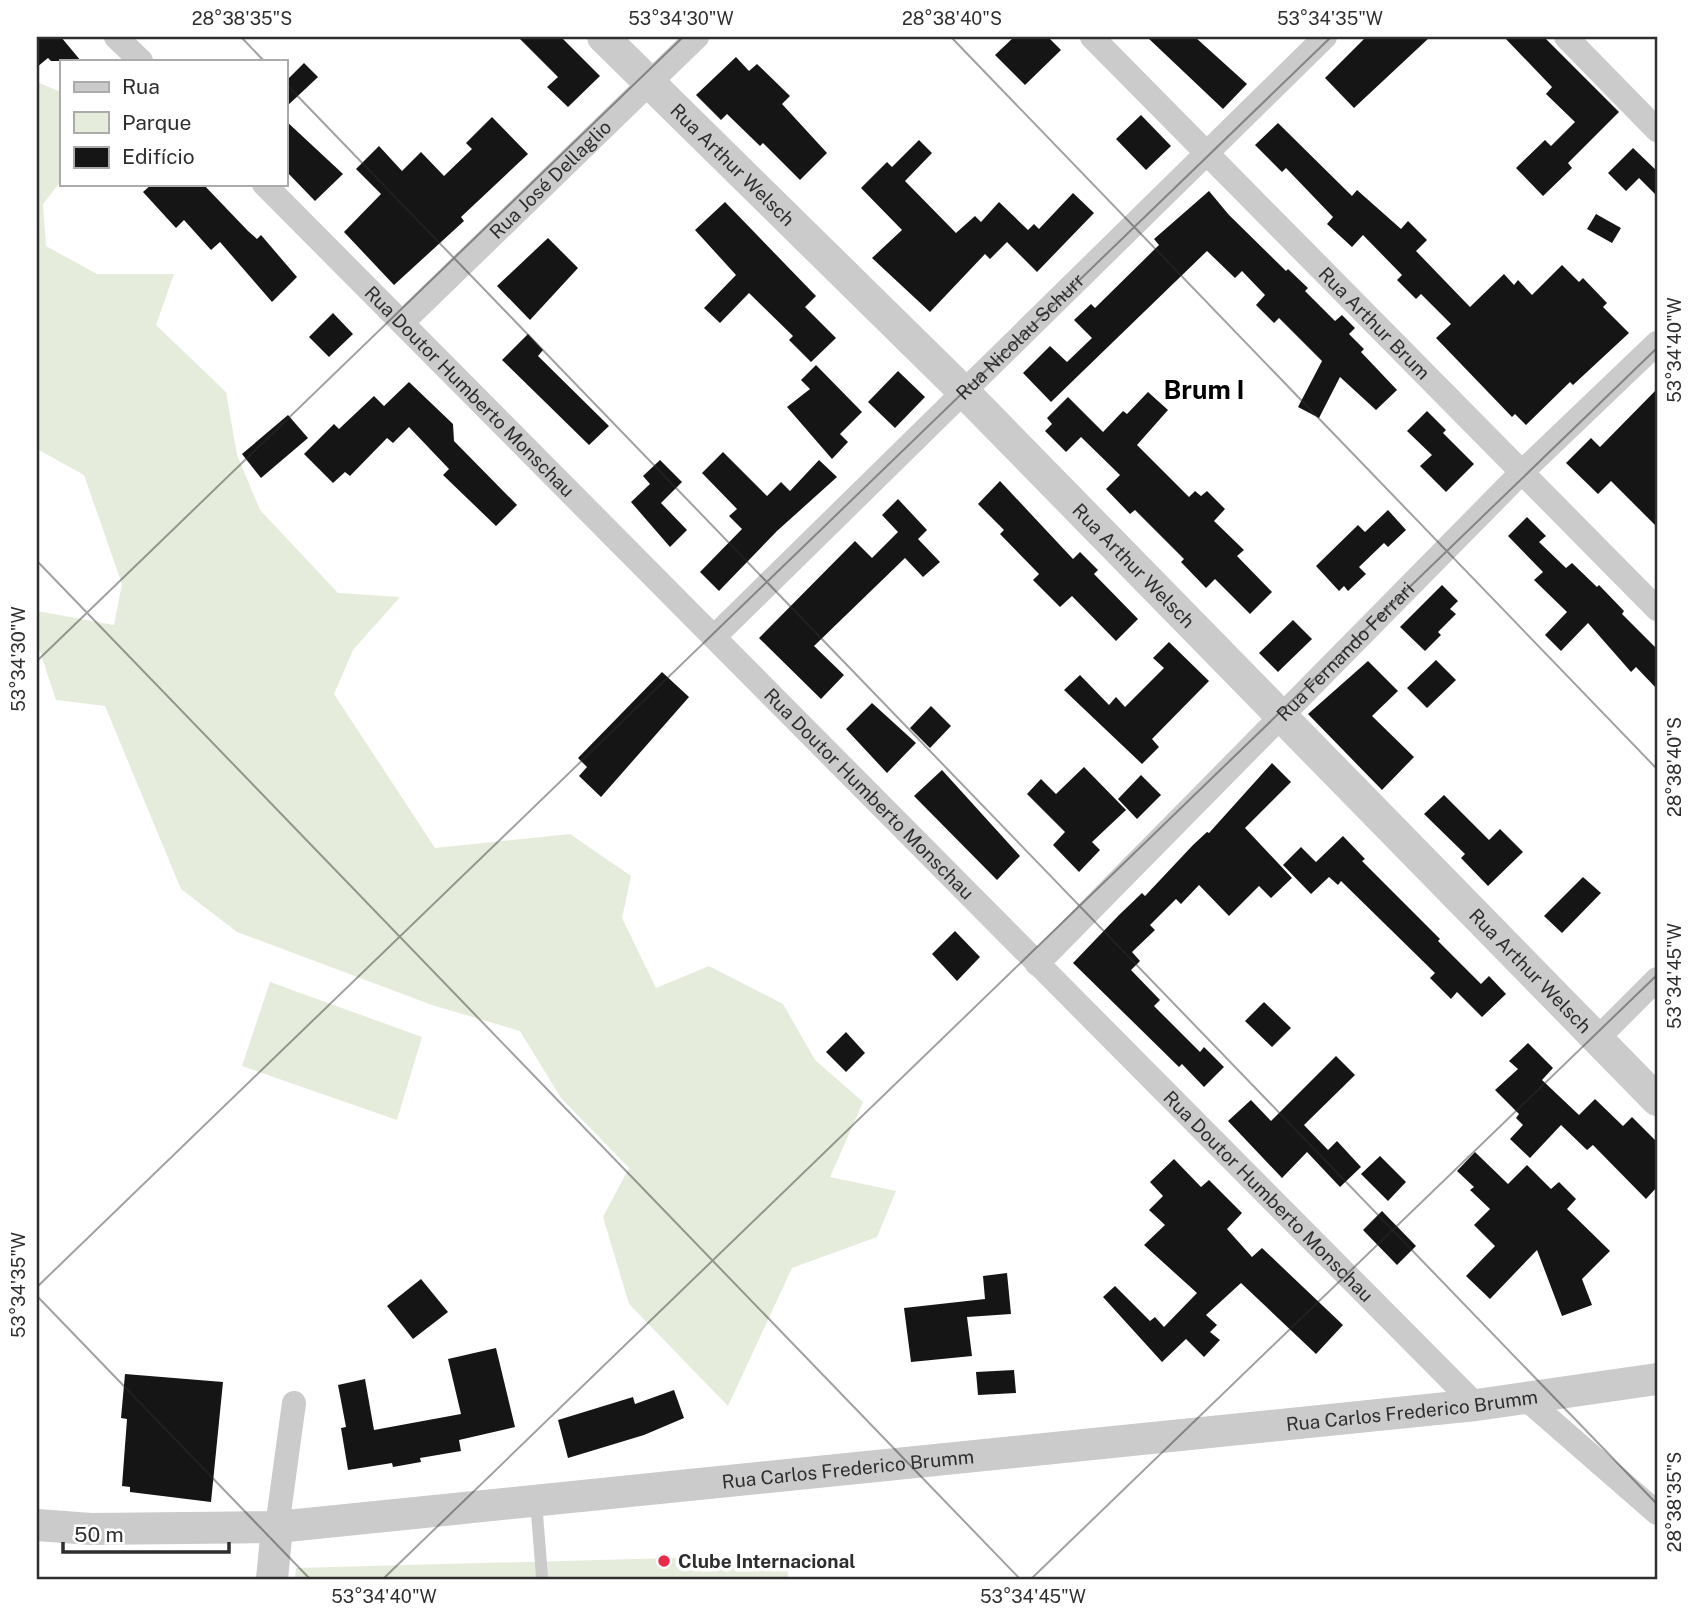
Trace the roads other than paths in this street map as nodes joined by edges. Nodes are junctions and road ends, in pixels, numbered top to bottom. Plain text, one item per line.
1 (116, 37) edge
2 (603, 37) edge
3 (698, 37) edge
4 (1092, 37) edge
5 (1325, 37) edge
6 (1566, 37) edge
7 (140, 60) edge
8 (650, 84) junction
9 (1657, 130) edge
10 (1207, 153) junction
11 (266, 186) edge
12 (403, 322) junction
13 (1657, 344) edge
14 (965, 393) junction
15 (1522, 472) junction
16 (1657, 609) edge
17 (714, 637) junction
18 (1280, 716) junction
19 (1037, 964) junction
20 (1657, 979) edge
21 (1598, 1038) junction
22 (1657, 1100) edge
23 (1657, 1379) edge
24 (1524, 1397) junction
25 (294, 1403) dead end
26 (1476, 1405) junction
27 (536, 1500) junction
28 (1657, 1513) edge
29 (37, 1525) edge
30 (277, 1527) junction
31 (542, 1577) dead end
32 (272, 1579) edge

1 - 7 street
2 - 8 street, Rua Arthur Welsch
3 - 8 street, Rua José Dellaglio
4 - 10 street, Rua Arthur Brum
5 - 10 street, Rua Nicolau Schurr
6 - 9 street
8 - 12 street, Rua José Dellaglio
8 - 14 street, Rua Arthur Welsch
10 - 14 street, Rua Nicolau Schurr
10 - 15 street, Rua Arthur Brum
11 - 12 street, Rua Doutor Humberto Monschau
12 - 17 street, Rua Doutor Humberto Monschau
13 - 15 street, Rua Fernando Ferrari
14 - 17 street, Rua Nicolau Schurr
14 - 18 street, Rua Arthur Welsch
15 - 16 street, Rua Arthur Brum
15 - 18 street, Rua Fernando Ferrari
17 - 19 street, Rua Doutor Humberto Monschau
18 - 19 street, Rua Fernando Ferrari
18 - 21 street, Rua Arthur Welsch
19 - 26 street, Rua Doutor Humberto Monschau
20 - 21 street
21 - 22 street, Rua Arthur Welsch
23 - 24 street, Rua Carlos Frederico Brumm
24 - 26 street, Rua Carlos Frederico Brumm
24 - 28 street
25 - 30 street
26 - 27 street, Rua Carlos Frederico Brumm
27 - 30 street, Rua Carlos Frederico Brumm
27 - 31 lane
29 - 30 street, Rua Carlos Frederico Brumm
30 - 32 street

